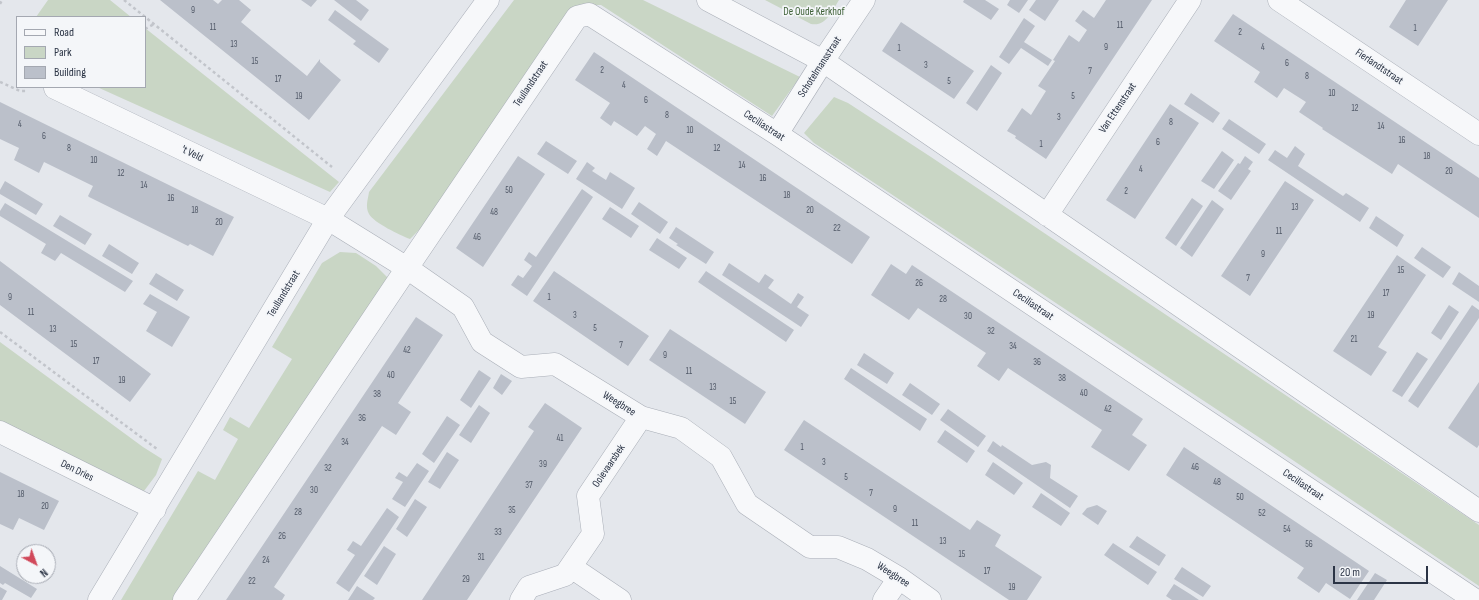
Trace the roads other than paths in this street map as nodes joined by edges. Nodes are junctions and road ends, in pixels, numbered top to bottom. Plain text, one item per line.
1 (488, 0) edge
2 (708, 0) edge
3 (864, 0) edge
4 (1190, 0) edge
5 (1279, 0) edge
6 (589, 14) joint
7 (823, 61) junction
8 (56, 88) dead end
9 (778, 134) junction
10 (1479, 134) edge
11 (1047, 215) junction
12 (328, 220) junction
13 (406, 268) junction
14 (642, 417) junction
15 (0, 432) edge
16 (1478, 507) edge
17 (155, 509) junction
18 (571, 567) junction
19 (899, 578) junction
20 (99, 600) edge
21 (184, 600) edge
22 (521, 600) edge
23 (620, 600) edge
24 (884, 600) edge
25 (930, 600) edge
26 (1475, 600) edge

1 - 12 street, Teullandstraat
2 - 7 street
3 - 7 street, Schotelmansstraat
4 - 11 street, Van Ettenstraat
5 - 10 street, Fierlandtstraat
6 - 9 street, Ceciliastraat
6 - 13 street, Teullandstraat
7 - 9 street, Schotelmansstraat
7 - 11 street
8 - 12 street, 't Veld
9 - 26 street, Ceciliastraat
11 - 16 street
12 - 13 street, Weegbree
12 - 17 street, Teullandstraat
13 - 14 street, Weegbree
13 - 21 street, Teullandstraat
14 - 18 street, Ooievaarsbek
14 - 19 street, Weegbree
15 - 17 street, Den Dries
17 - 20 street, Teullandstraat
18 - 22 street, Ooievaarsbek
18 - 23 street
19 - 24 street
19 - 25 street, Weegbree

